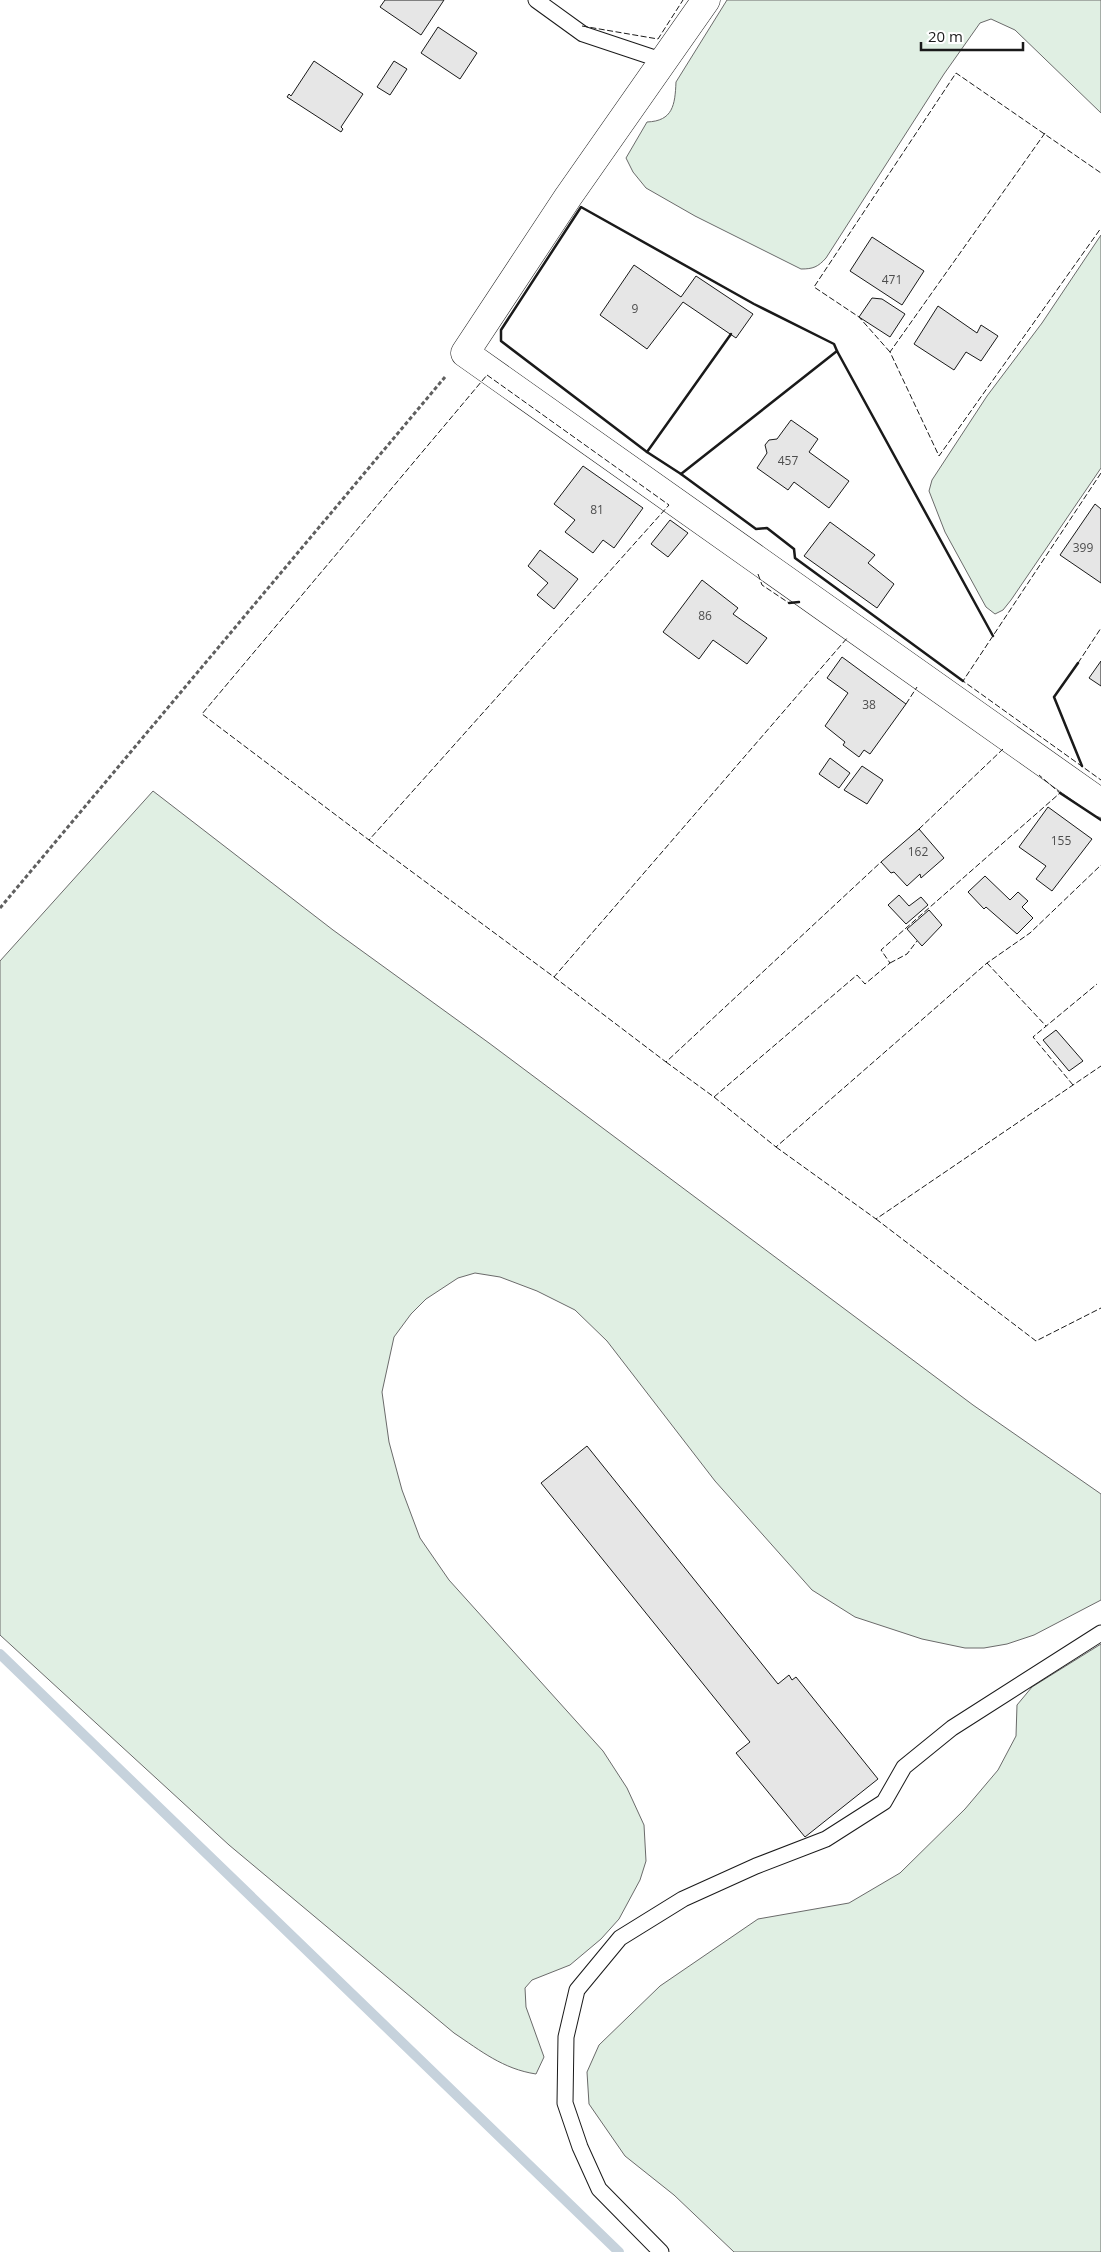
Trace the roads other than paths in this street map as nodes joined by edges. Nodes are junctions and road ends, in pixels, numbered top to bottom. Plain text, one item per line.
1 (536, 0) edge
2 (706, 0) edge
3 (664, 61) junction
4 (1101, 803) edge
5 (1101, 1633) edge
6 (661, 2252) edge

1 - 3 lane
2 - 3 street
3 - 4 street
5 - 6 lane

